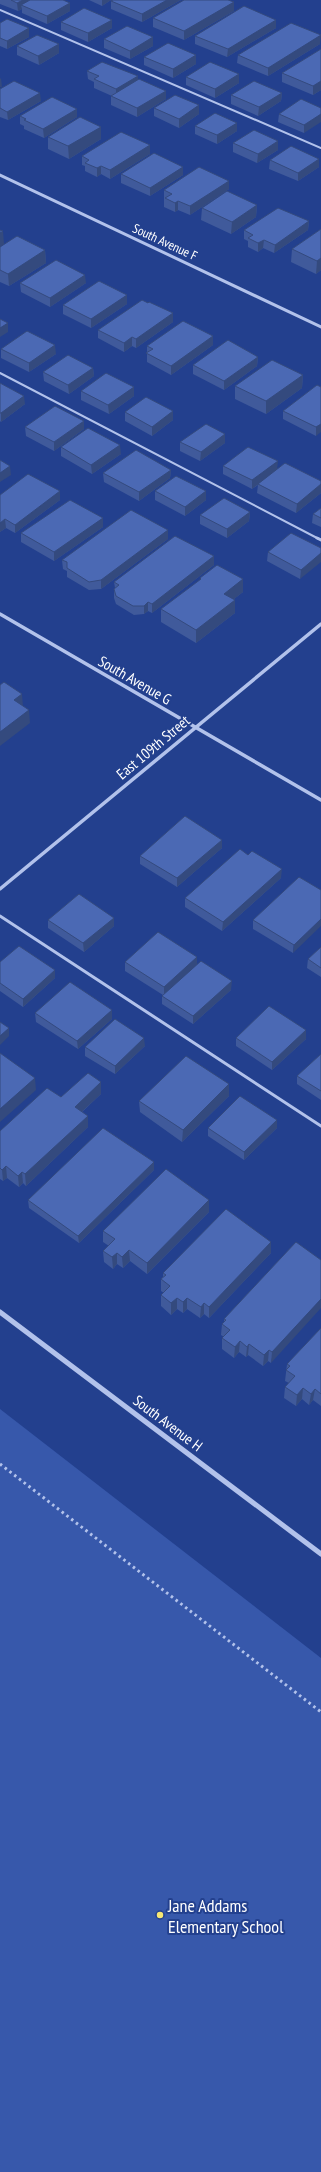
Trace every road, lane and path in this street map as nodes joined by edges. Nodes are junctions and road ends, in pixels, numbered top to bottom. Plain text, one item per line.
1 (0, 10) edge
2 (321, 148) edge
3 (0, 175) edge
4 (321, 327) edge
5 (0, 373) edge
6 (321, 540) edge
7 (0, 614) edge
8 (321, 624) edge
9 (195, 728) junction
10 (321, 800) edge
11 (0, 890) edge
12 (0, 916) edge
13 (321, 1126) edge
14 (0, 1312) edge
15 (0, 1464) edge
16 (321, 1554) edge
17 (321, 1712) edge

1 - 2 lane
3 - 4 street, South Avenue F
5 - 6 lane
7 - 9 street, South Avenue G
8 - 9 street, East 109th Street
9 - 10 street, South Avenue G
9 - 11 street, East 109th Street
12 - 13 lane
14 - 16 street, South Avenue H
15 - 17 path

